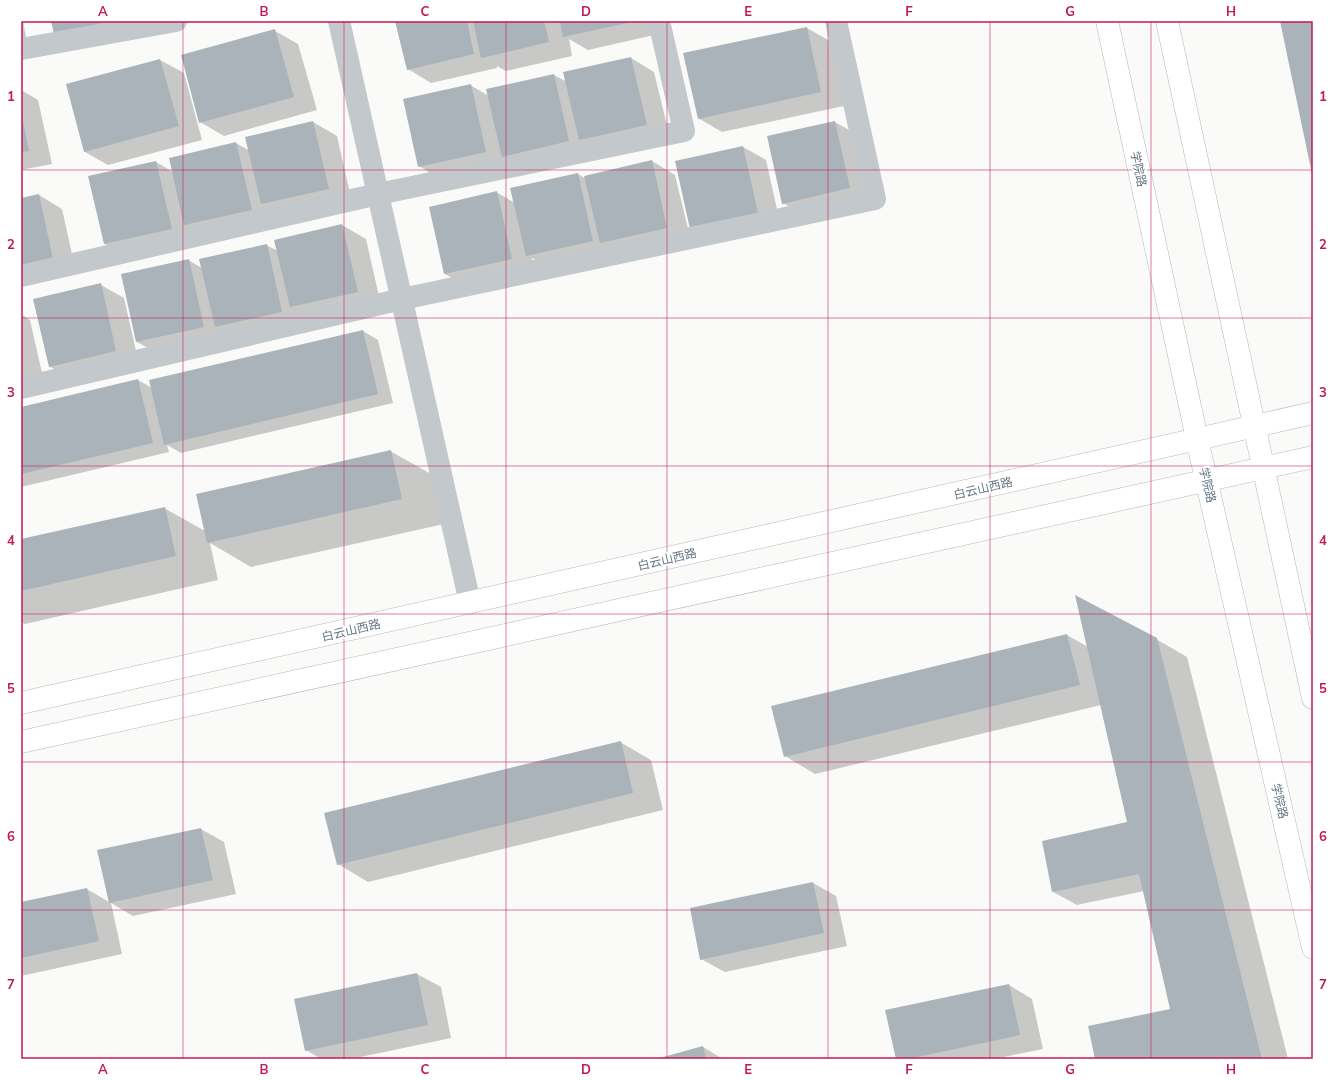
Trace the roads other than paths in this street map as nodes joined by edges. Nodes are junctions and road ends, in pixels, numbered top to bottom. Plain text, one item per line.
1 (176, 21) edge
2 (339, 21) edge
3 (659, 21) edge
4 (836, 21) edge
5 (1107, 21) edge
6 (1167, 21) edge
7 (21, 50) edge
8 (378, 194) junction
9 (21, 276) edge
10 (402, 299) junction
11 (21, 388) edge
12 (1313, 413) edge
13 (1254, 426) junction
14 (1197, 439) junction
15 (1313, 457) edge
16 (1263, 468) junction
17 (1207, 480) junction
18 (470, 603) junction
19 (1313, 698) edge
20 (21, 703) edge
21 (21, 742) edge
22 (1313, 948) edge

1 - 7 street
2 - 8 street
3 - 8 street
4 - 10 street
5 - 14 main road, 学院路
6 - 13 main road
8 - 9 street
8 - 10 street
10 - 11 street
10 - 18 street
12 - 13 main road, 白云山西路
13 - 14 main road, 白云山西路
13 - 16 main road
14 - 17 main road, 学院路
14 - 18 main road, 白云山西路
15 - 16 main road
16 - 17 main road
16 - 19 main road
17 - 21 main road
17 - 22 main road, 学院路
18 - 20 main road, 白云山西路

